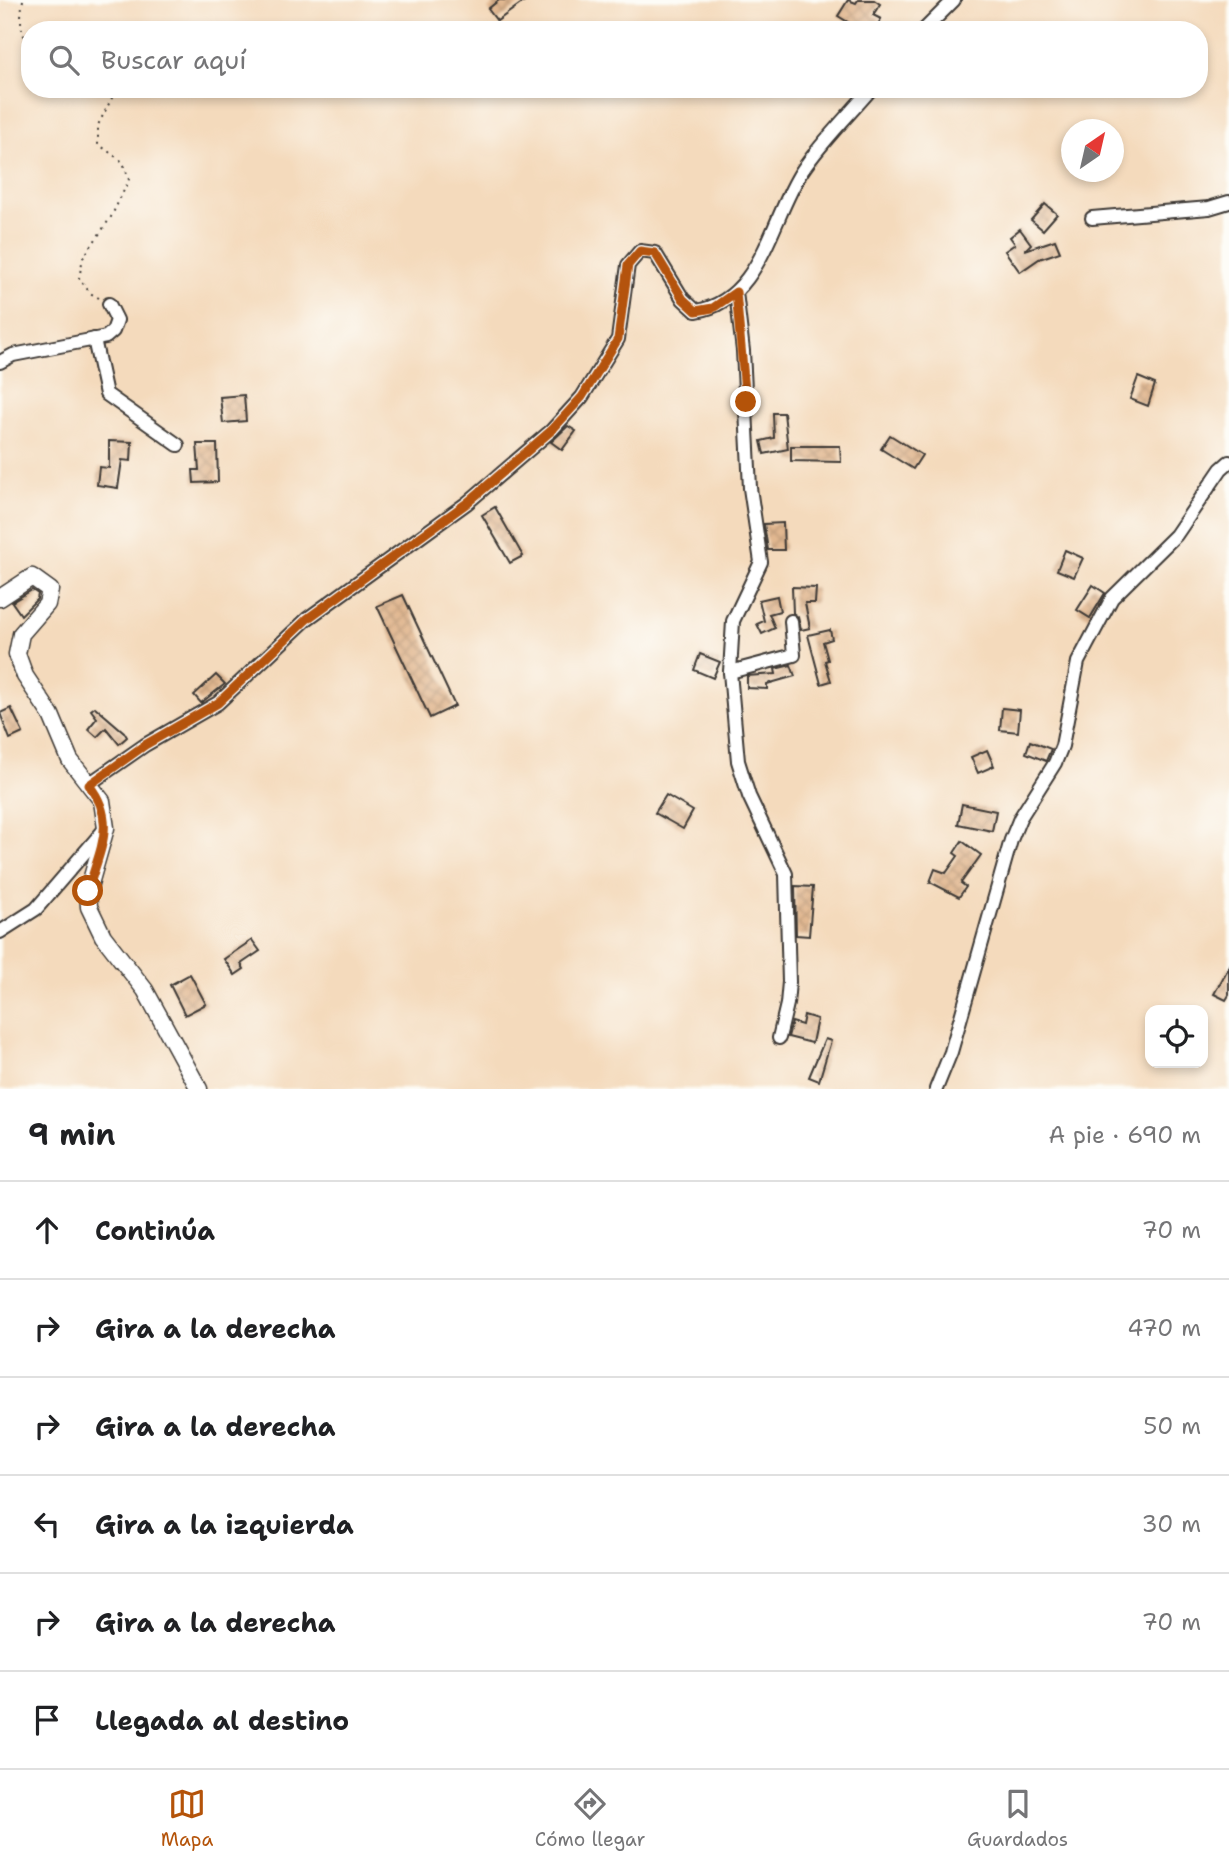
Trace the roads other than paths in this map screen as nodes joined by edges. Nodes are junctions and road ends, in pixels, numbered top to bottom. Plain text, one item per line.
1 (954, 0) edge
2 (933, 21) edge
3 (863, 98) edge
4 (1229, 202) edge
5 (1092, 218) dead end
6 (736, 292) junction
7 (109, 304) road end
8 (94, 339) junction
9 (0, 362) edge
10 (178, 445) dead end
11 (1229, 461) edge
12 (0, 598) edge
13 (791, 621) dead end
14 (730, 672) junction
15 (89, 785) junction
16 (106, 828) junction
17 (0, 932) edge
18 (779, 1038) dead end
19 (199, 1089) edge
20 (936, 1089) edge

1 - 2 street
3 - 6 street
4 - 5 street
6 - 14 street
6 - 15 street
7 - 8 street
8 - 9 street
8 - 10 street
11 - 20 street
12 - 15 street
13 - 14 street
14 - 18 street
15 - 16 street
16 - 17 street
16 - 19 street

